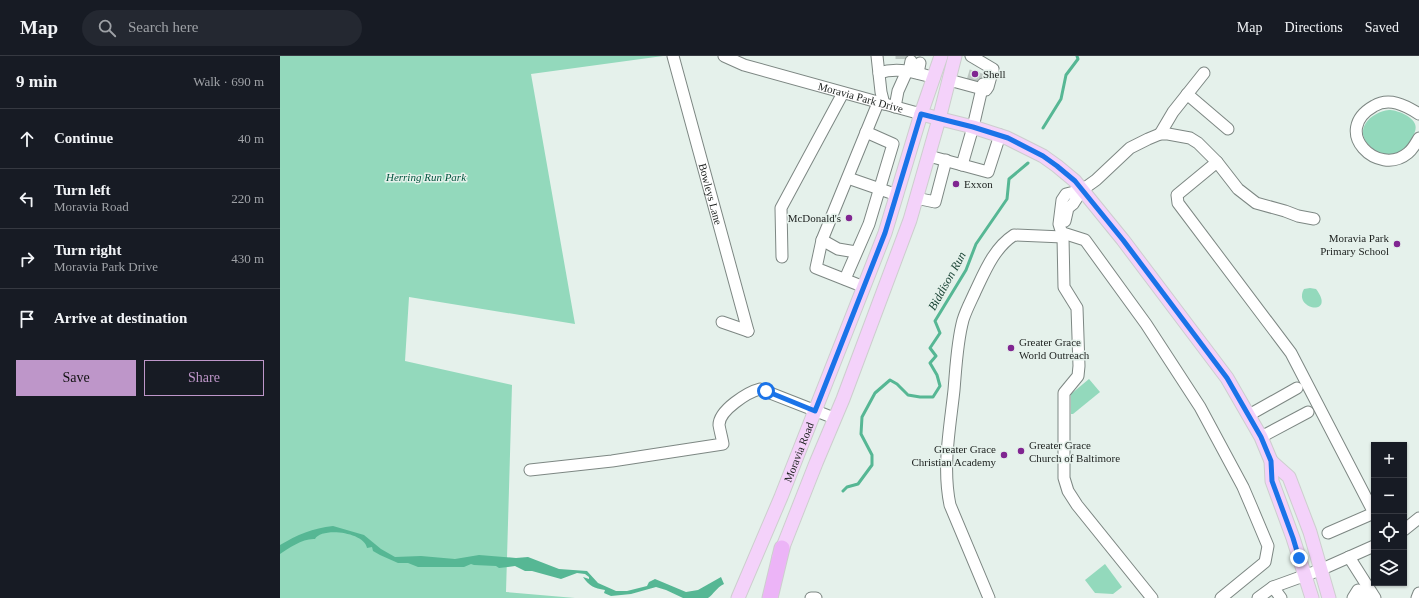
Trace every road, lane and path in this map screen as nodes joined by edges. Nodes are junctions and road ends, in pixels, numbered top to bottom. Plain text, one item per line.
1 (673, 56) edge
2 (724, 56) edge
3 (877, 56) edge
4 (941, 56) edge
5 (955, 56) edge
6 (909, 67) junction
7 (879, 73) junction
8 (1204, 73) dead end
9 (978, 74) edge
10 (934, 78) junction
11 (949, 80) junction
12 (843, 93) junction
13 (1187, 94) junction
14 (881, 103) junction
15 (896, 107) junction
16 (921, 114) junction
17 (1419, 114) edge
18 (939, 119) junction
19 (973, 127) junction
20 (1228, 129) dead end
21 (866, 132) junction
22 (1160, 134) junction
23 (1000, 135) junction
24 (1419, 138) edge
25 (928, 156) junction
26 (946, 160) junction
27 (1217, 162) junction
28 (962, 165) junction
29 (848, 178) junction
30 (879, 188) junction
31 (1082, 190) junction
32 (896, 195) junction
33 (916, 198) junction
34 (1314, 219) dead end
35 (1063, 235) junction
36 (822, 240) junction
37 (856, 252) junction
38 (782, 257) dead end
39 (845, 280) junction
40 (864, 287) junction
41 (722, 322) dead end
42 (1298, 388) dead end
43 (815, 411) junction
44 (1308, 412) dead end
45 (1249, 415) junction
46 (834, 418) junction
47 (1261, 437) junction
48 (1271, 461) junction
49 (530, 470) dead end
50 (1371, 507) edge
51 (1372, 514) edge
52 (1419, 518) edge
53 (1407, 528) edge
54 (1328, 533) dead end
55 (1371, 547) edge
56 (782, 548) junction
57 (1349, 557) junction
58 (1320, 570) junction
59 (1304, 576) junction
60 (1364, 581) junction
61 (1274, 587) junction
62 (1419, 593) edge
63 (1362, 596) edge
64 (738, 598) edge
65 (763, 598) edge
66 (770, 598) edge
67 (989, 598) edge
68 (1152, 598) edge
69 (1221, 598) edge
70 (1258, 598) edge
71 (1281, 598) edge
72 (1312, 598) edge
73 (1329, 598) edge
74 (1417, 598) edge

1 - 41 street, Bowleys Lane
2 - 12 street, Moravia Park Drive
3 - 7 street
4 - 10 main road, Moravia Road
5 - 11 main road, Moravia Road
6 - 7 street
6 - 10 street
6 - 15 street
7 - 14 street
8 - 13 street
9 - 11 street
9 - 19 street
10 - 16 main road, Moravia Road
11 - 18 main road, Moravia Road
12 - 14 street, Moravia Park Drive
12 - 38 street
13 - 20 street
13 - 22 street
14 - 15 street, Moravia Park Drive
14 - 21 street
15 - 16 street, Moravia Park Drive
16 - 18 main road, Moravia Park Drive
16 - 32 main road, Moravia Road
17 - 24 street
18 - 19 main road, Moravia Park Drive
18 - 25 main road, Moravia Road
19 - 23 main road, Moravia Park Drive
19 - 28 street
21 - 29 street
21 - 30 street
22 - 27 street
22 - 31 street
23 - 28 street
23 - 31 main road, Moravia Park Drive
25 - 26 street
25 - 33 main road, Moravia Road
26 - 28 street
26 - 33 street
27 - 34 street
27 - 50 street
29 - 30 street
29 - 36 street
30 - 32 street
30 - 37 street
31 - 35 street
31 - 45 main road, Moravia Park Drive
32 - 40 main road, Moravia Road
33 - 46 main road, Moravia Road
35 - 67 street
35 - 68 street
35 - 69 street
36 - 37 street
36 - 39 street
37 - 39 street
39 - 40 street
40 - 43 main road, Moravia Road
42 - 45 street
43 - 46 street
43 - 49 street
43 - 64 main road, Moravia Road
44 - 47 street
45 - 47 main road, Moravia Park Drive
46 - 56 main road, Moravia Road
47 - 48 main road, Moravia Park Drive
48 - 58 main road, Moravia Park Drive
48 - 59 main road, Moravia Park Drive
51 - 54 street
52 - 53 street
55 - 57 street
56 - 65 main road, Moravia Road
56 - 66 highway
57 - 58 street
57 - 60 street
58 - 59 street
58 - 73 main road, Moravia Park Drive
59 - 61 street
59 - 72 main road, Moravia Park Drive
60 - 63 street
60 - 63 street
61 - 70 street
61 - 71 street
62 - 74 street

